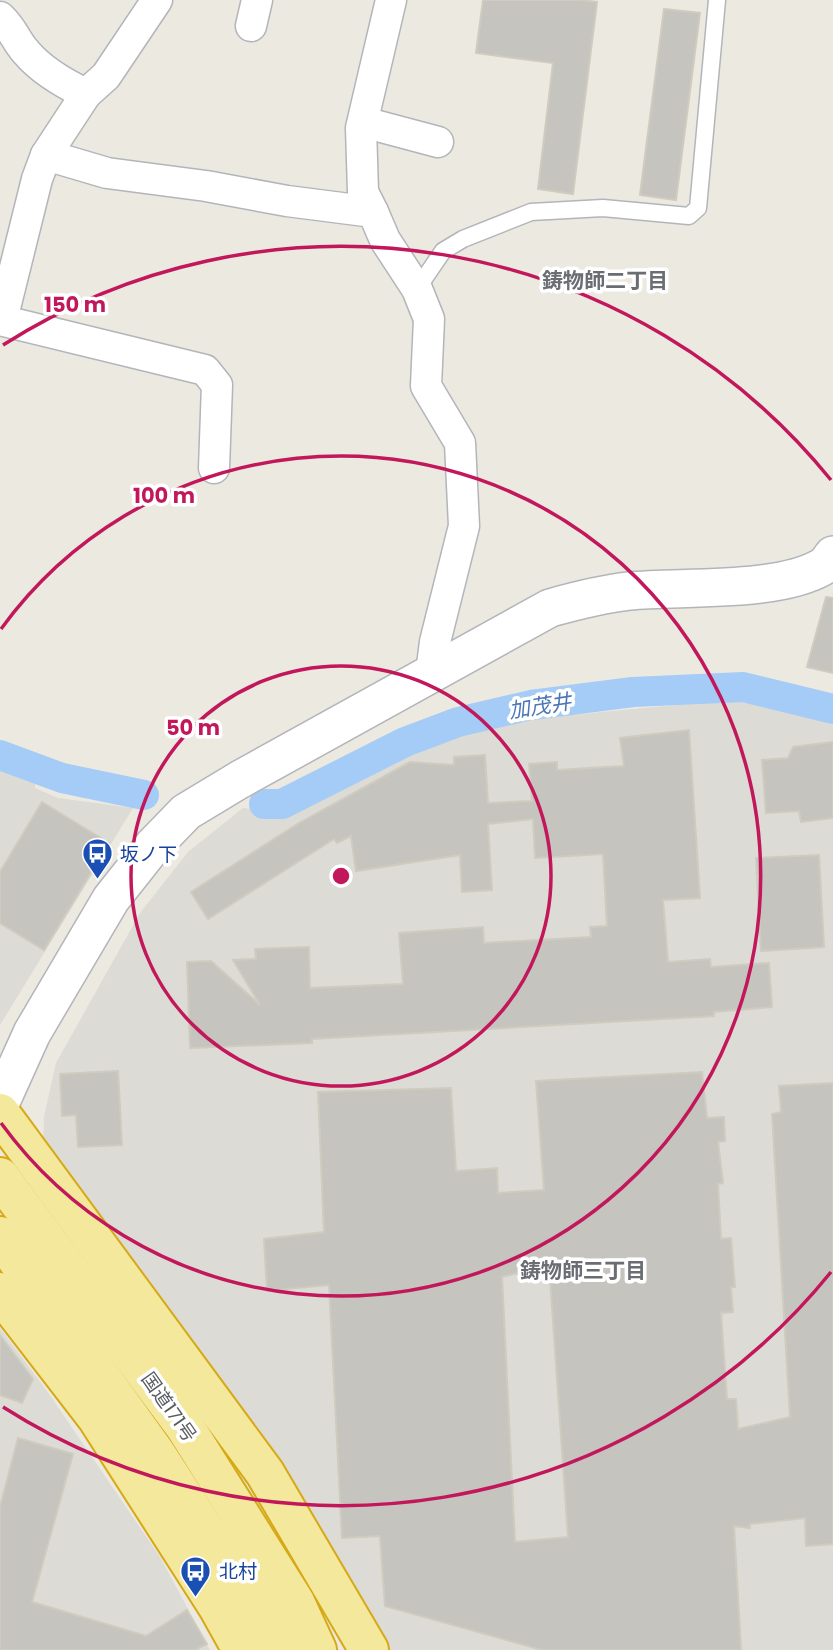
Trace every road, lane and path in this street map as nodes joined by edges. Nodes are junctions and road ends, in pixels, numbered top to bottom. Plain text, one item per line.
1 (157, 0) edge
2 (391, 0) edge
3 (717, 0) edge
4 (0, 17) edge
5 (86, 94) junction
6 (363, 122) junction
7 (438, 142) dead end
8 (46, 155) junction
9 (373, 212) junction
10 (416, 289) junction
11 (1, 320) edge
12 (214, 468) dead end
13 (830, 566) edge
14 (431, 673) junction
15 (0, 1104) edge
16 (0, 1113) edge
17 (0, 1177) edge
18 (0, 1236) edge
19 (0, 1292) edge
20 (242, 1650) edge
21 (277, 1650) edge
22 (317, 1650) edge
23 (369, 1650) edge

1 - 5 street
2 - 6 street
3 - 10 lane
4 - 5 street
5 - 8 street
6 - 7 street
6 - 9 street
8 - 9 street
8 - 11 street
9 - 10 street
10 - 14 street
11 - 12 street
13 - 14 street
14 - 15 street
16 - 23 highway
17 - 22 highway, 国道171号
18 - 21 highway, 国道171号
19 - 20 highway

